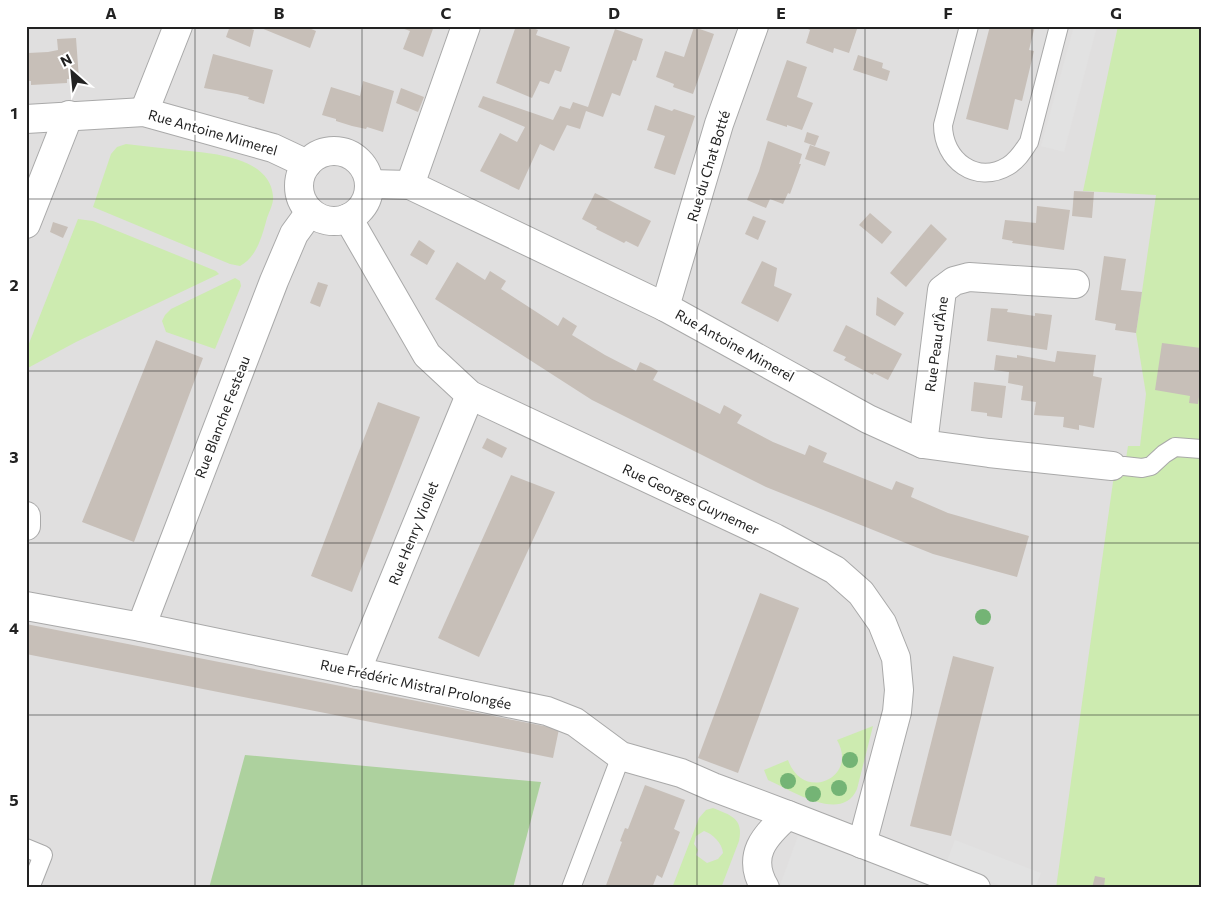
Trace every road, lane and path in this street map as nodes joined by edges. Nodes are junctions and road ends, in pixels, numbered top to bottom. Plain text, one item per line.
1 (178, 26) edge
2 (466, 26) edge
3 (754, 26) edge
4 (969, 26) edge
5 (1059, 26) edge
6 (144, 112) junction
7 (69, 116) junction
8 (26, 119) edge
9 (307, 164) junction
10 (369, 184) junction
11 (410, 185) junction
12 (310, 212) junction
13 (348, 218) junction
14 (26, 224) edge
15 (1075, 284) dead end
16 (665, 307) junction
17 (470, 395) junction
18 (922, 444) junction
19 (1201, 449) edge
20 (1118, 466) joint
21 (26, 516) edge
22 (26, 526) edge
23 (26, 606) edge
24 (141, 626) junction
25 (356, 672) junction
26 (622, 756) junction
27 (788, 816) junction
28 (862, 844) junction
29 (26, 848) edge
30 (30, 888) edge
31 (571, 888) edge
32 (765, 888) edge
33 (976, 888) edge

1 - 6 street
2 - 11 street
3 - 16 street, Rue du Chat Botté
4 - 5 lane
6 - 7 street, Rue Antoine Mimerel
6 - 9 street, Rue Antoine Mimerel
7 - 8 street, Rue Antoine Mimerel
7 - 14 street
9 - 10 street
9 - 12 street
10 - 11 street, Rue Antoine Mimerel
10 - 13 street
11 - 16 street, Rue Antoine Mimerel
12 - 13 street
12 - 24 street, Rue Blanche Festeau
13 - 17 street, Rue Georges Guynemer
15 - 18 street, Rue Peau d'Âne
16 - 18 street, Rue Antoine Mimerel
17 - 25 street, Rue Henry Viollet
17 - 28 street, Rue Georges Guynemer
18 - 20 street, Rue Antoine Mimerel
19 - 20 lane
21 - 22 street
23 - 24 street, Rue Frédéric Mistral Prolongée
24 - 25 street, Rue Frédéric Mistral Prolongée
25 - 26 street, Rue Frédéric Mistral Prolongée
26 - 27 street, Rue Frédéric Mistral Prolongée
26 - 31 lane
27 - 28 street, Rue Frédéric Mistral Prolongée
27 - 32 street
28 - 33 street, Rue Frédéric Mistral Prolongée
29 - 30 lane

